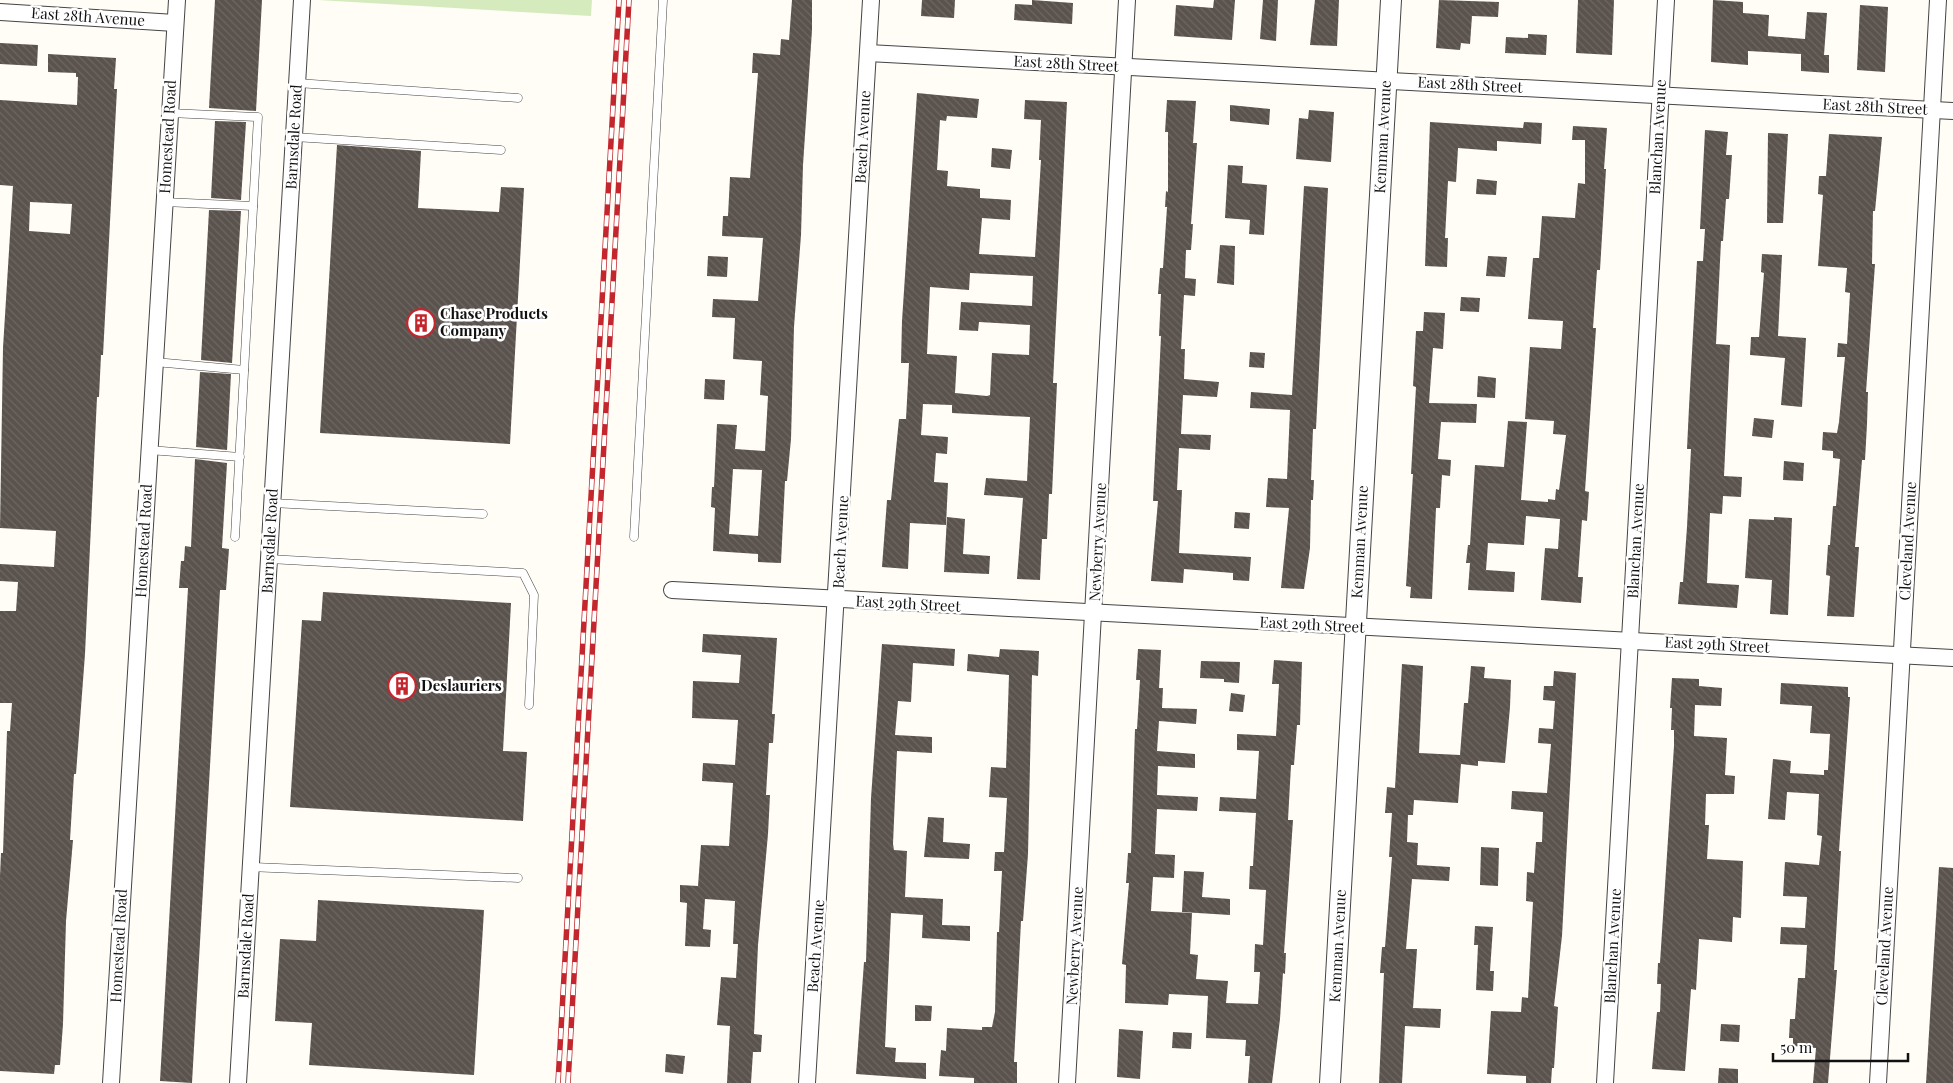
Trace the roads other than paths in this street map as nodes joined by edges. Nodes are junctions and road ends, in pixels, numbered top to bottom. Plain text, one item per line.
1 (176, 0) edge
2 (302, 0) edge
3 (664, 0) edge
4 (871, 0) edge
5 (1128, 0) edge
6 (1391, 0) edge
7 (1666, 0) edge
8 (1938, 0) edge
9 (0, 12) edge
10 (175, 23) junction
11 (868, 53) junction
12 (1124, 67) junction
13 (1386, 81) junction
14 (297, 83) junction
15 (1661, 96) junction
16 (518, 98) dead end
17 (1932, 110) junction
18 (1953, 111) edge
19 (170, 113) junction
20 (294, 137) junction
21 (501, 150) dead end
22 (164, 202) junction
23 (253, 206) junction
24 (155, 362) junction
25 (244, 370) junction
26 (149, 450) junction
27 (240, 457) junction
28 (272, 503) junction
29 (483, 514) dead end
30 (235, 537) dead end
31 (634, 537) dead end
32 (269, 559) junction
33 (672, 590) dead end
34 (837, 601) junction
35 (1094, 612) junction
36 (1356, 627) junction
37 (1630, 640) junction
38 (1902, 655) junction
39 (1953, 658) edge
40 (529, 704) dead end
41 (251, 867) junction
42 (518, 878) dead end
43 (111, 1083) edge
44 (238, 1083) edge
45 (807, 1083) edge
46 (1067, 1083) edge
47 (1330, 1083) edge
48 (1605, 1083) edge
49 (1878, 1083) edge

1 - 10 street, Homestead Road
2 - 14 street, Barnsdale Road
3 - 31 lane
4 - 11 street, Beach Avenue
5 - 12 street, Newberry Avenue
6 - 13 street, Kemman Avenue
7 - 15 street, Blanchan Avenue
8 - 17 street, Cleveland Avenue
9 - 10 street, East 28th Avenue
10 - 19 street, Homestead Road
11 - 12 street, East 28th Street
11 - 34 street, Beach Avenue
12 - 13 street, East 28th Street
12 - 35 street, Newberry Avenue
13 - 15 street, East 28th Street
13 - 36 street, Kemman Avenue
14 - 16 lane
14 - 20 street, Barnsdale Road
15 - 17 street, East 28th Street
15 - 37 street, Blanchan Avenue
17 - 18 street, East 28th Street
17 - 38 street, Cleveland Avenue
19 - 22 street, Homestead Road
19 - 23 lane
20 - 21 lane
20 - 28 street, Barnsdale Road
22 - 23 lane
22 - 24 street, Homestead Road
23 - 25 lane
24 - 25 lane
24 - 26 street, Homestead Road
25 - 27 lane
26 - 27 lane
26 - 43 street, Homestead Road
27 - 30 lane
28 - 29 lane
28 - 32 street, Barnsdale Road
32 - 40 lane
32 - 41 street, Barnsdale Road
33 - 34 street, East 29th Street
34 - 35 street, East 29th Street
34 - 45 street, Beach Avenue
35 - 36 street, East 29th Street
35 - 46 street, Newberry Avenue
36 - 37 street, East 29th Street
36 - 47 street, Kemman Avenue
37 - 38 street, East 29th Street
37 - 48 street, Blanchan Avenue
38 - 39 street, East 29th Street
38 - 49 street, Cleveland Avenue
41 - 42 lane
41 - 44 street, Barnsdale Road

